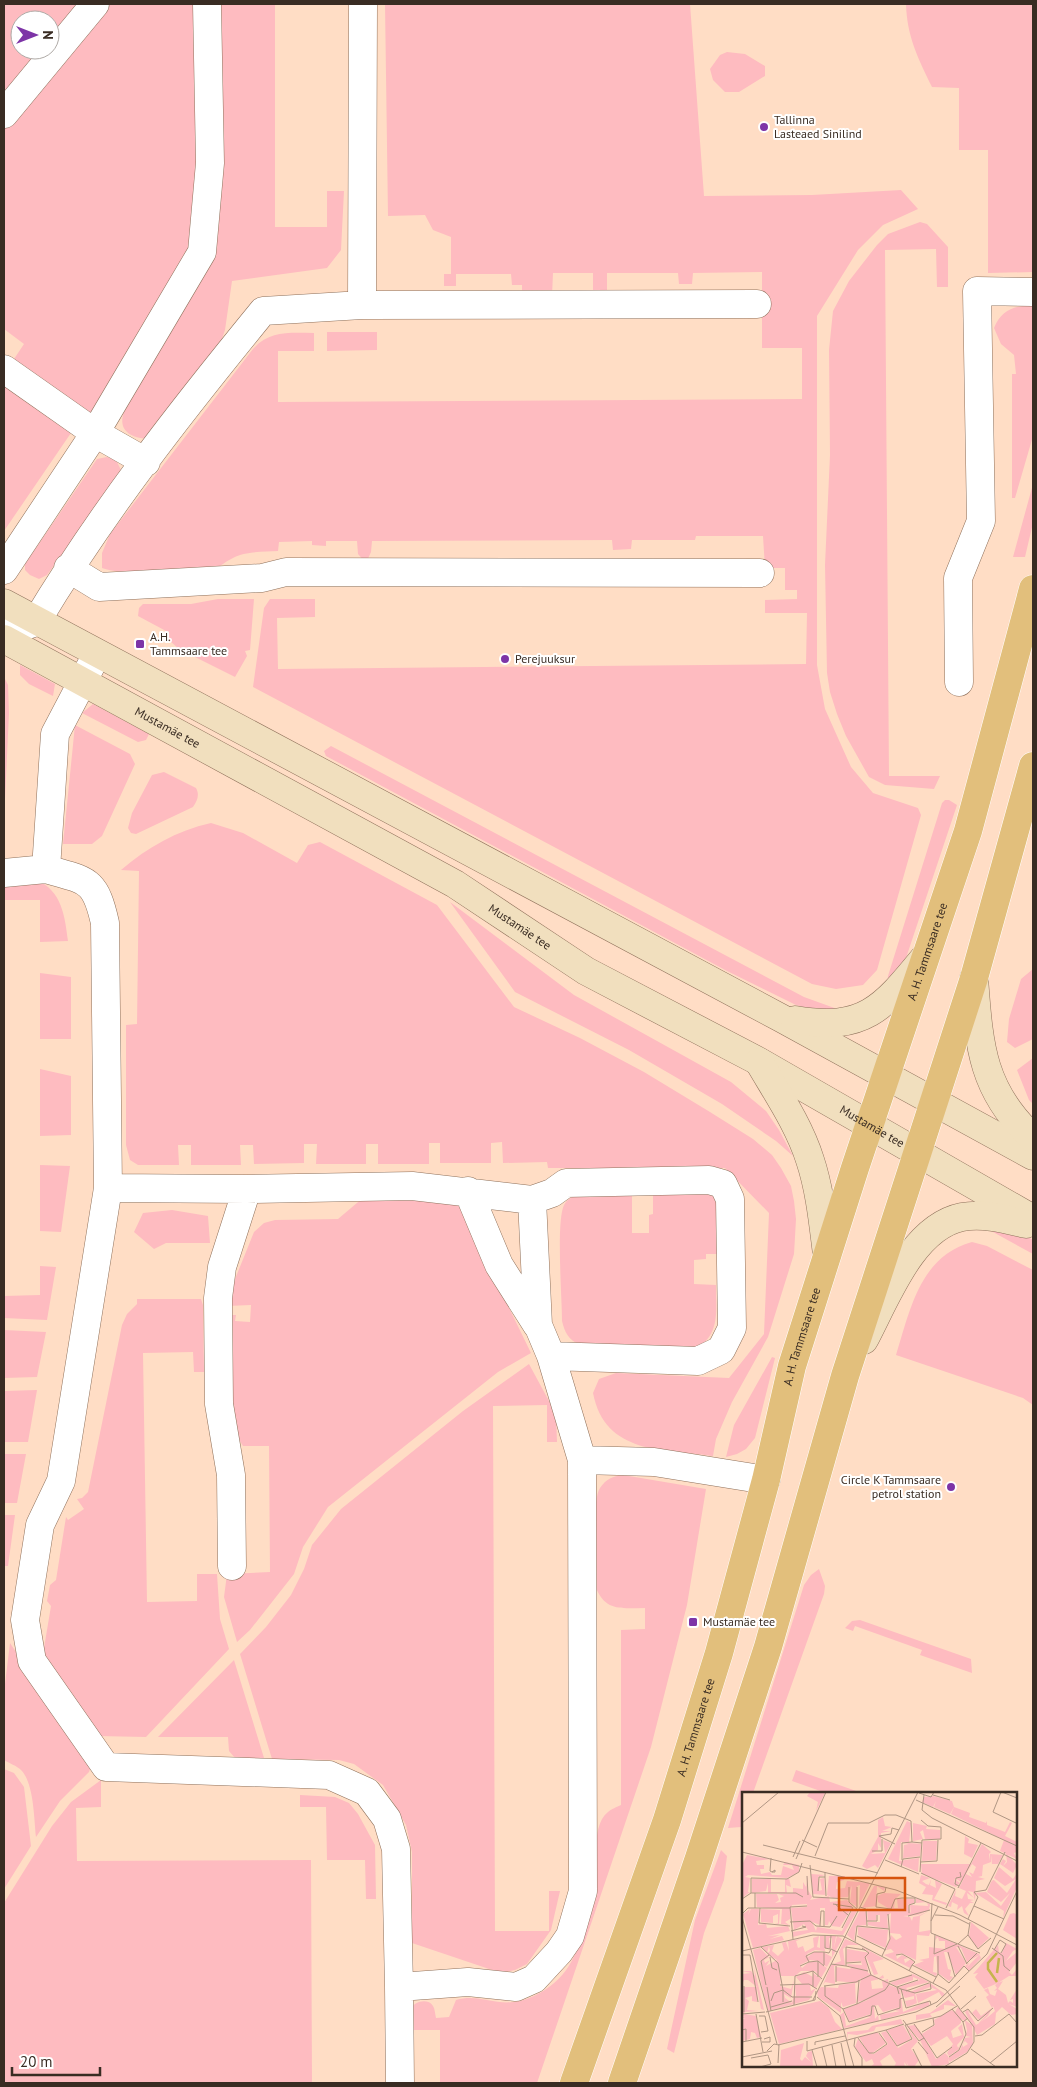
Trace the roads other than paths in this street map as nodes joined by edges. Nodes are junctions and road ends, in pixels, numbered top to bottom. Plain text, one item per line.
1 (95, 4) edge
2 (207, 4) edge
3 (363, 4) edge
4 (4, 114) edge
5 (1033, 292) edge
6 (757, 304) dead end
7 (362, 305) junction
8 (4, 369) edge
9 (96, 433) junction
10 (146, 462) junction
11 (68, 568) junction
12 (4, 570) edge
13 (760, 573) dead end
14 (1033, 589) edge
15 (4, 603) edge
16 (36, 622) junction
17 (4, 633) edge
18 (4, 639) edge
19 (97, 654) junction
20 (82, 681) junction
21 (959, 682) dead end
22 (1033, 766) edge
23 (46, 869) junction
24 (4, 873) edge
25 (926, 955) junction
26 (974, 978) junction
27 (781, 1018) junction
28 (758, 1061) junction
29 (886, 1076) junction
30 (934, 1102) junction
31 (870, 1125) junction
32 (1033, 1138) edge
33 (917, 1152) junction
34 (1033, 1156) edge
35 (108, 1188) junction
36 (247, 1189) junction
37 (468, 1191) junction
38 (532, 1200) junction
39 (1033, 1219) edge
40 (1033, 1226) edge
41 (827, 1254) junction
42 (538, 1325) junction
43 (551, 1356) junction
44 (845, 1376) junction
45 (582, 1460) junction
46 (766, 1480) junction
47 (232, 1566) dead end
48 (399, 1987) junction
49 (400, 2083) edge
50 (574, 2083) edge
51 (622, 2083) edge

1 - 4 street
2 - 9 street
3 - 7 street
5 - 21 street
6 - 7 street
7 - 10 street
8 - 9 street
9 - 10 street
9 - 12 street
10 - 11 street
11 - 13 street
11 - 16 street
14 - 25 main road, A. H. Tammsaare tee
15 - 16 main road
16 - 17 street
16 - 19 main road
18 - 20 main road, Mustamäe tee
19 - 20 street
19 - 27 main road
20 - 23 street
20 - 28 main road, Mustamäe tee
22 - 26 main road
23 - 24 street
23 - 35 street
25 - 27 main road
25 - 29 main road, A. H. Tammsaare tee
26 - 30 main road
26 - 32 main road
27 - 29 main road
28 - 31 main road, Mustamäe tee
28 - 41 main road
29 - 30 main road
29 - 31 main road, A. H. Tammsaare tee
30 - 33 main road
30 - 34 main road
31 - 33 main road, Mustamäe tee
31 - 41 main road, A. H. Tammsaare tee
33 - 39 main road, Mustamäe tee
33 - 44 main road
35 - 36 street
35 - 48 street
36 - 37 street
36 - 47 street
37 - 38 street
37 - 42 street
38 - 42 street
38 - 43 street
40 - 44 main road
41 - 46 main road, A. H. Tammsaare tee
42 - 43 street
43 - 45 street
44 - 51 main road
45 - 46 street
45 - 48 street
46 - 50 main road, A. H. Tammsaare tee
48 - 49 street

